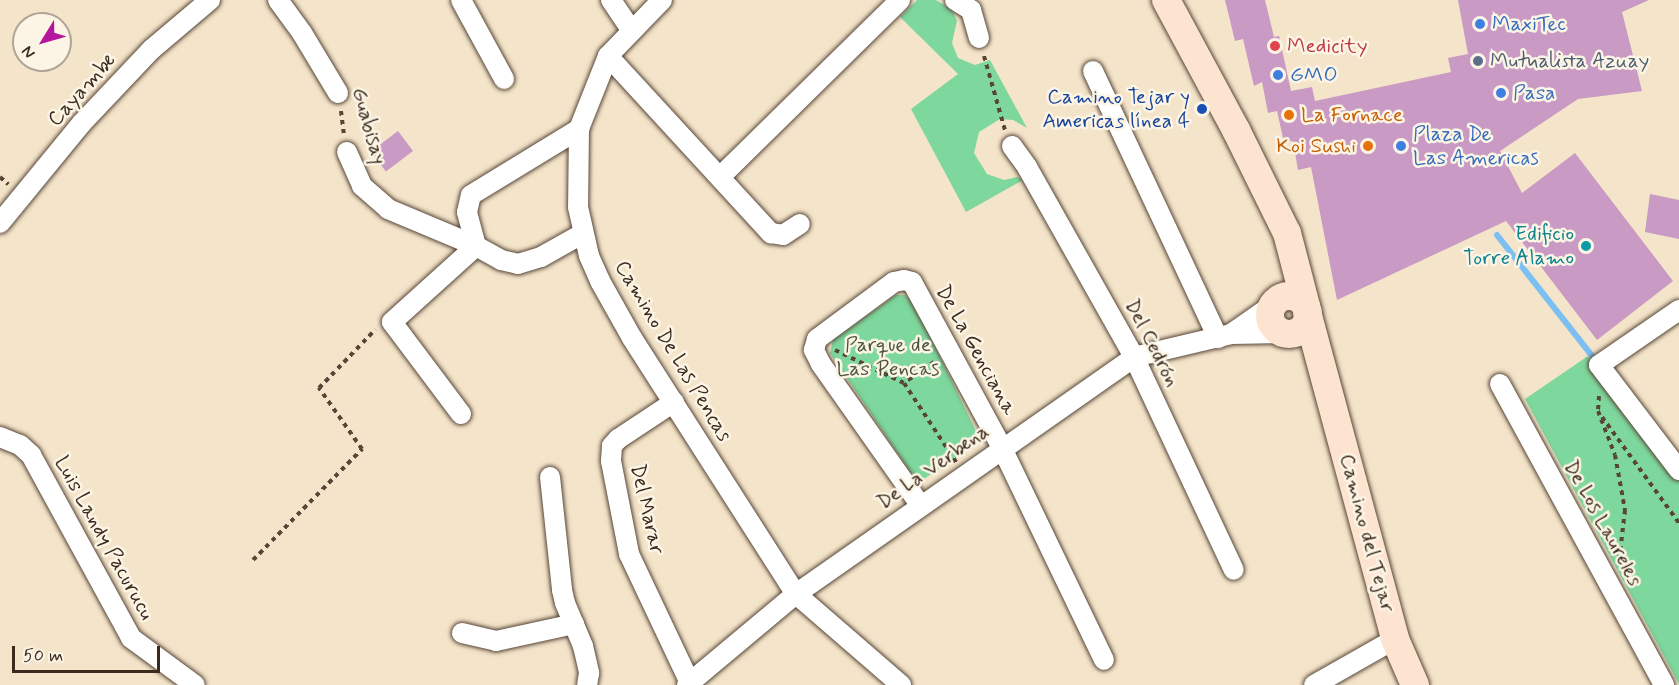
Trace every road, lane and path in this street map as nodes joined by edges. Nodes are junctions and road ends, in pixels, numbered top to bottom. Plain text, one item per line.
1 (210, 0) edge
2 (278, 0) edge
3 (461, 0) edge
4 (611, 0) edge
5 (662, 0) edge
6 (900, 0) edge
7 (955, 0) edge
8 (1166, 0) edge
9 (631, 30) junction
10 (979, 38) joint
11 (608, 56) junction
12 (1093, 70) dead end
13 (504, 79) dead end
14 (338, 93) joint
15 (579, 129) junction
16 (1012, 146) joint
17 (347, 152) joint
18 (721, 176) junction
19 (0, 223) edge
20 (800, 224) dead end
21 (1287, 233) junction
22 (582, 234) junction
23 (476, 246) junction
24 (1273, 303) junction
25 (1307, 309) junction
26 (1679, 310) edge
27 (392, 322) junction
28 (1287, 334) junction
29 (1224, 336) junction
30 (817, 339) junction
31 (1134, 357) junction
32 (940, 358) dead end
33 (1599, 365) junction
34 (1326, 379) junction
35 (904, 383) junction
36 (1500, 384) dead end
37 (674, 402) junction
38 (1598, 411) junction
39 (460, 414) dead end
40 (0, 437) edge
41 (1002, 448) junction
42 (954, 460) dead end
43 (1679, 470) edge
44 (550, 477) dead end
45 (921, 506) junction
46 (1679, 523) edge
47 (254, 560) dead end
48 (1234, 570) dead end
49 (1606, 581) junction
50 (796, 594) junction
51 (574, 624) junction
52 (462, 633) dead end
53 (1395, 639) junction
54 (1104, 660) dead end
55 (689, 684) edge
56 (195, 685) edge
57 (587, 685) edge
58 (901, 685) edge
59 (1314, 685) edge
60 (1415, 685) edge
61 (1664, 685) edge

1 - 19 street, Cayambe
2 - 14 street, Guabisay
3 - 13 street
4 - 9 street
5 - 9 street, Camino De Las Pencas
6 - 18 street
7 - 10 street
8 - 21 street, Camino del Tejar
9 - 11 street, Camino De Las Pencas
10 - 16 path
11 - 15 street, Camino De Las Pencas
11 - 18 street
12 - 29 street
14 - 17 path, Guabisay
15 - 22 street, Camino De Las Pencas
15 - 23 street
16 - 31 street, Del Cedrón
17 - 23 street, Guabisay
18 - 20 street
21 - 24 street
21 - 25 street, Camino del Tejar
22 - 23 street, Guabisay
22 - 37 street, Camino De Las Pencas
23 - 27 street
24 - 25 street
24 - 28 street
24 - 29 street, De La Verbena
25 - 28 street
25 - 34 street, Camino del Tejar
26 - 33 street
27 - 39 street
27 - 47 path
28 - 29 street, De La Verbena
28 - 34 street, Camino del Tejar
29 - 31 street, De La Verbena
30 - 35 path
30 - 41 street, De La Genciana
30 - 45 street
31 - 41 street, De La Verbena
31 - 48 street, Del Cedrón
32 - 35 path
33 - 38 path
33 - 43 street
34 - 53 street, Camino del Tejar
35 - 42 path
36 - 49 street, De Los Laureles
37 - 50 street, Camino De Las Pencas
37 - 55 street, Del Marar
38 - 46 path
38 - 49 path
40 - 56 street, Luis Landy Pacurucu
41 - 45 street, De La Verbena
41 - 54 street, De La Genciana
44 - 51 street
45 - 50 street, De La Verbena
49 - 61 street, De Los Laureles
50 - 55 street, De La Verbena
50 - 58 street, Camino De Las Pencas
51 - 52 street
51 - 57 street
53 - 59 street
53 - 60 street, Camino del Tejar

